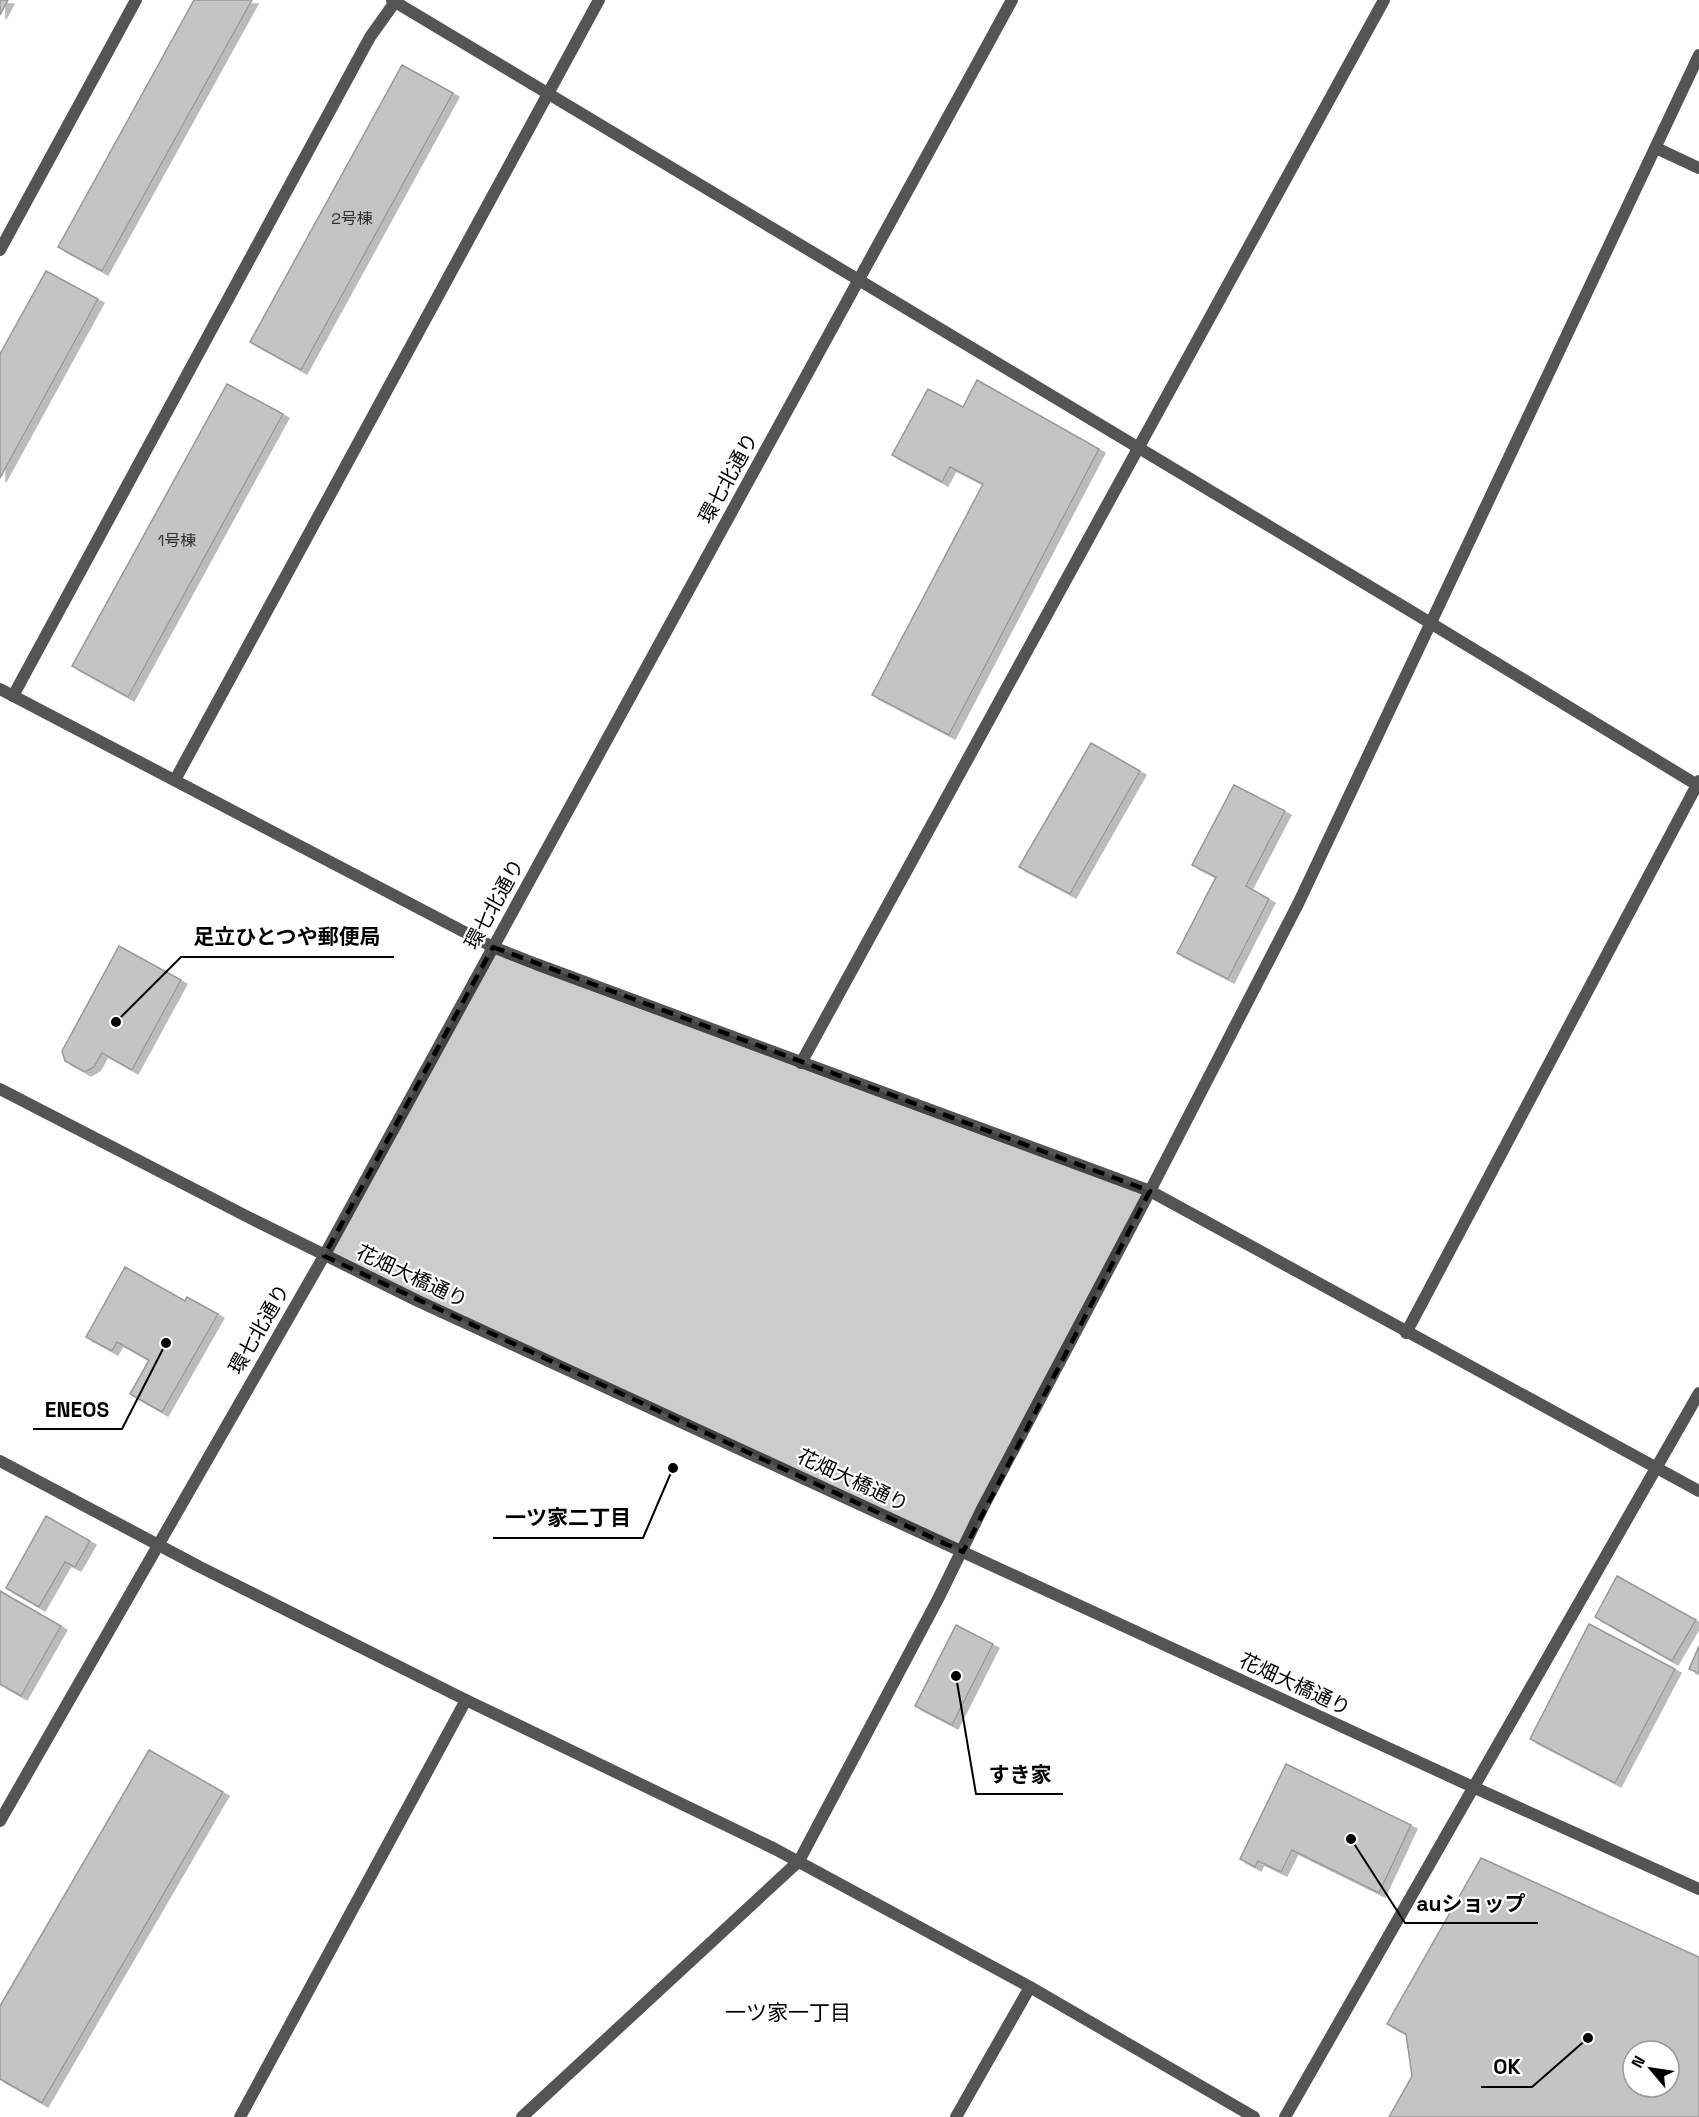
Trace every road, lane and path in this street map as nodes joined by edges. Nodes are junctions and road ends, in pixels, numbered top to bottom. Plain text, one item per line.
1 (136, 0) edge
2 (599, 0) edge
3 (1012, 0) edge
4 (1384, 0) edge
5 (394, 1) edge
6 (1699, 55) edge
7 (548, 93) junction
8 (1656, 148) junction
9 (1699, 168) edge
10 (0, 250) edge
11 (859, 279) junction
12 (1139, 448) junction
13 (1429, 622) junction
14 (0, 689) edge
15 (13, 696) junction
16 (175, 780) junction
17 (1698, 784) edge
18 (493, 947) junction
19 (801, 1063) junction
20 (0, 1089) edge
21 (1150, 1191) junction
22 (324, 1256) junction
23 (1406, 1333) junction
24 (1699, 1393) edge
25 (0, 1461) edge
26 (1655, 1468) junction
27 (1699, 1491) edge
28 (158, 1545) junction
29 (963, 1552) junction
30 (466, 1700) junction
31 (1473, 1788) junction
32 (0, 1821) edge
33 (799, 1862) junction
34 (1699, 1889) edge
35 (1029, 1987) junction
36 (240, 2117) edge
37 (522, 2117) edge
38 (956, 2117) edge
39 (1254, 2117) edge
40 (1285, 2117) edge

1 - 10 street
2 - 7 street
3 - 11 street, 環七北通り
4 - 12 street
5 - 7 street
5 - 15 street
6 - 8 street
7 - 11 street
7 - 16 street
8 - 9 street
8 - 13 street
11 - 12 street
11 - 18 street, 環七北通り
12 - 13 street
12 - 19 street
13 - 17 street
13 - 21 street
14 - 15 street
15 - 16 street
16 - 18 street
17 - 23 street
18 - 19 street
18 - 22 street, 環七北通り
19 - 21 street
20 - 22 street, 花畑大橋通り
21 - 23 street
21 - 29 street
22 - 28 street, 環七北通り
22 - 29 street, 花畑大橋通り
23 - 26 street
24 - 26 street
25 - 28 street
26 - 27 street
26 - 31 street
28 - 30 street
28 - 32 street, 環七北通り
29 - 31 street, 花畑大橋通り
29 - 33 street
30 - 33 street
30 - 36 street
31 - 34 street, 花畑大橋通り
31 - 40 street
33 - 35 street
33 - 37 street
35 - 38 street
35 - 39 street

